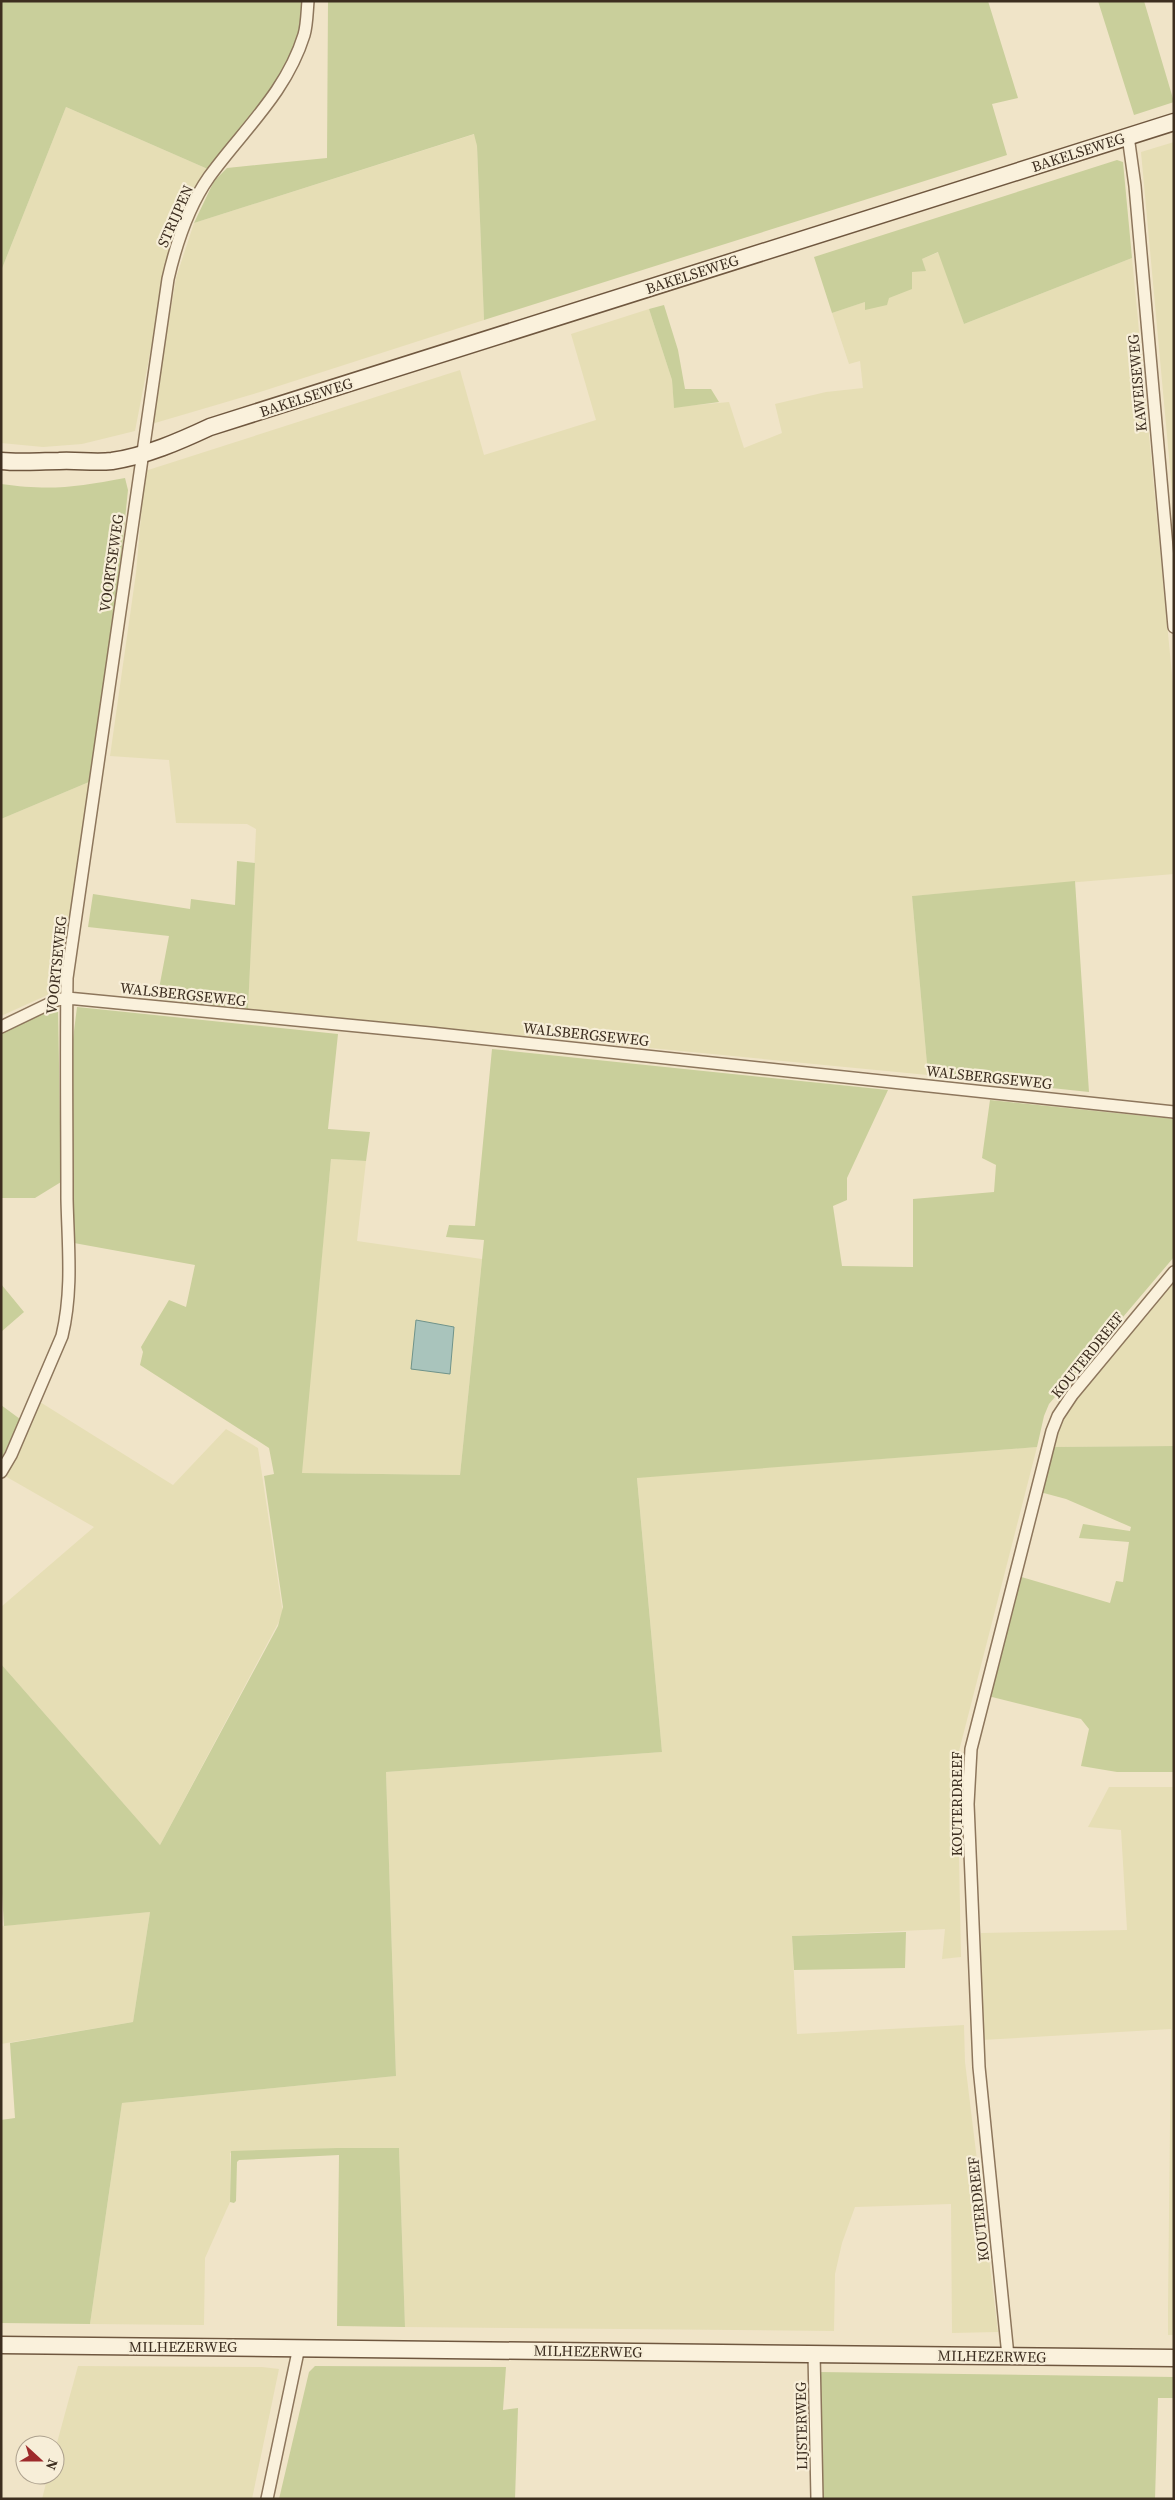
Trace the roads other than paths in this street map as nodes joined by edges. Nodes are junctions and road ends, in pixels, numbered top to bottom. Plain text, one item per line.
1 (308, 1) edge
2 (1174, 122) edge
3 (1128, 136) junction
4 (143, 447) junction
5 (1, 461) edge
6 (1174, 627) edge
7 (67, 998) junction
8 (1, 1027) edge
9 (1174, 1112) edge
10 (1174, 1272) edge
11 (1, 1472) edge
12 (1, 2345) edge
13 (300, 2347) junction
14 (814, 2354) junction
15 (1008, 2356) junction
16 (1174, 2358) edge
17 (267, 2499) edge
18 (817, 2499) edge

1 - 4 street, STRIJPEN
2 - 3 main road, BAKELSEWEG
3 - 4 main road, BAKELSEWEG
3 - 6 street, KAWEISEWEG
4 - 5 main road, BAKELSEWEG
4 - 7 street, VOORTSEWEG
7 - 8 street, WALSBERGSEWEG
7 - 9 street, WALSBERGSEWEG
7 - 11 street, VOORTSEWEG
10 - 15 street, KOUTERDREEF
12 - 13 main road, MILHEZERWEG
13 - 14 main road, MILHEZERWEG
13 - 17 street
14 - 15 main road, MILHEZERWEG
14 - 18 street, LIJSTERWEG
15 - 16 main road, MILHEZERWEG

